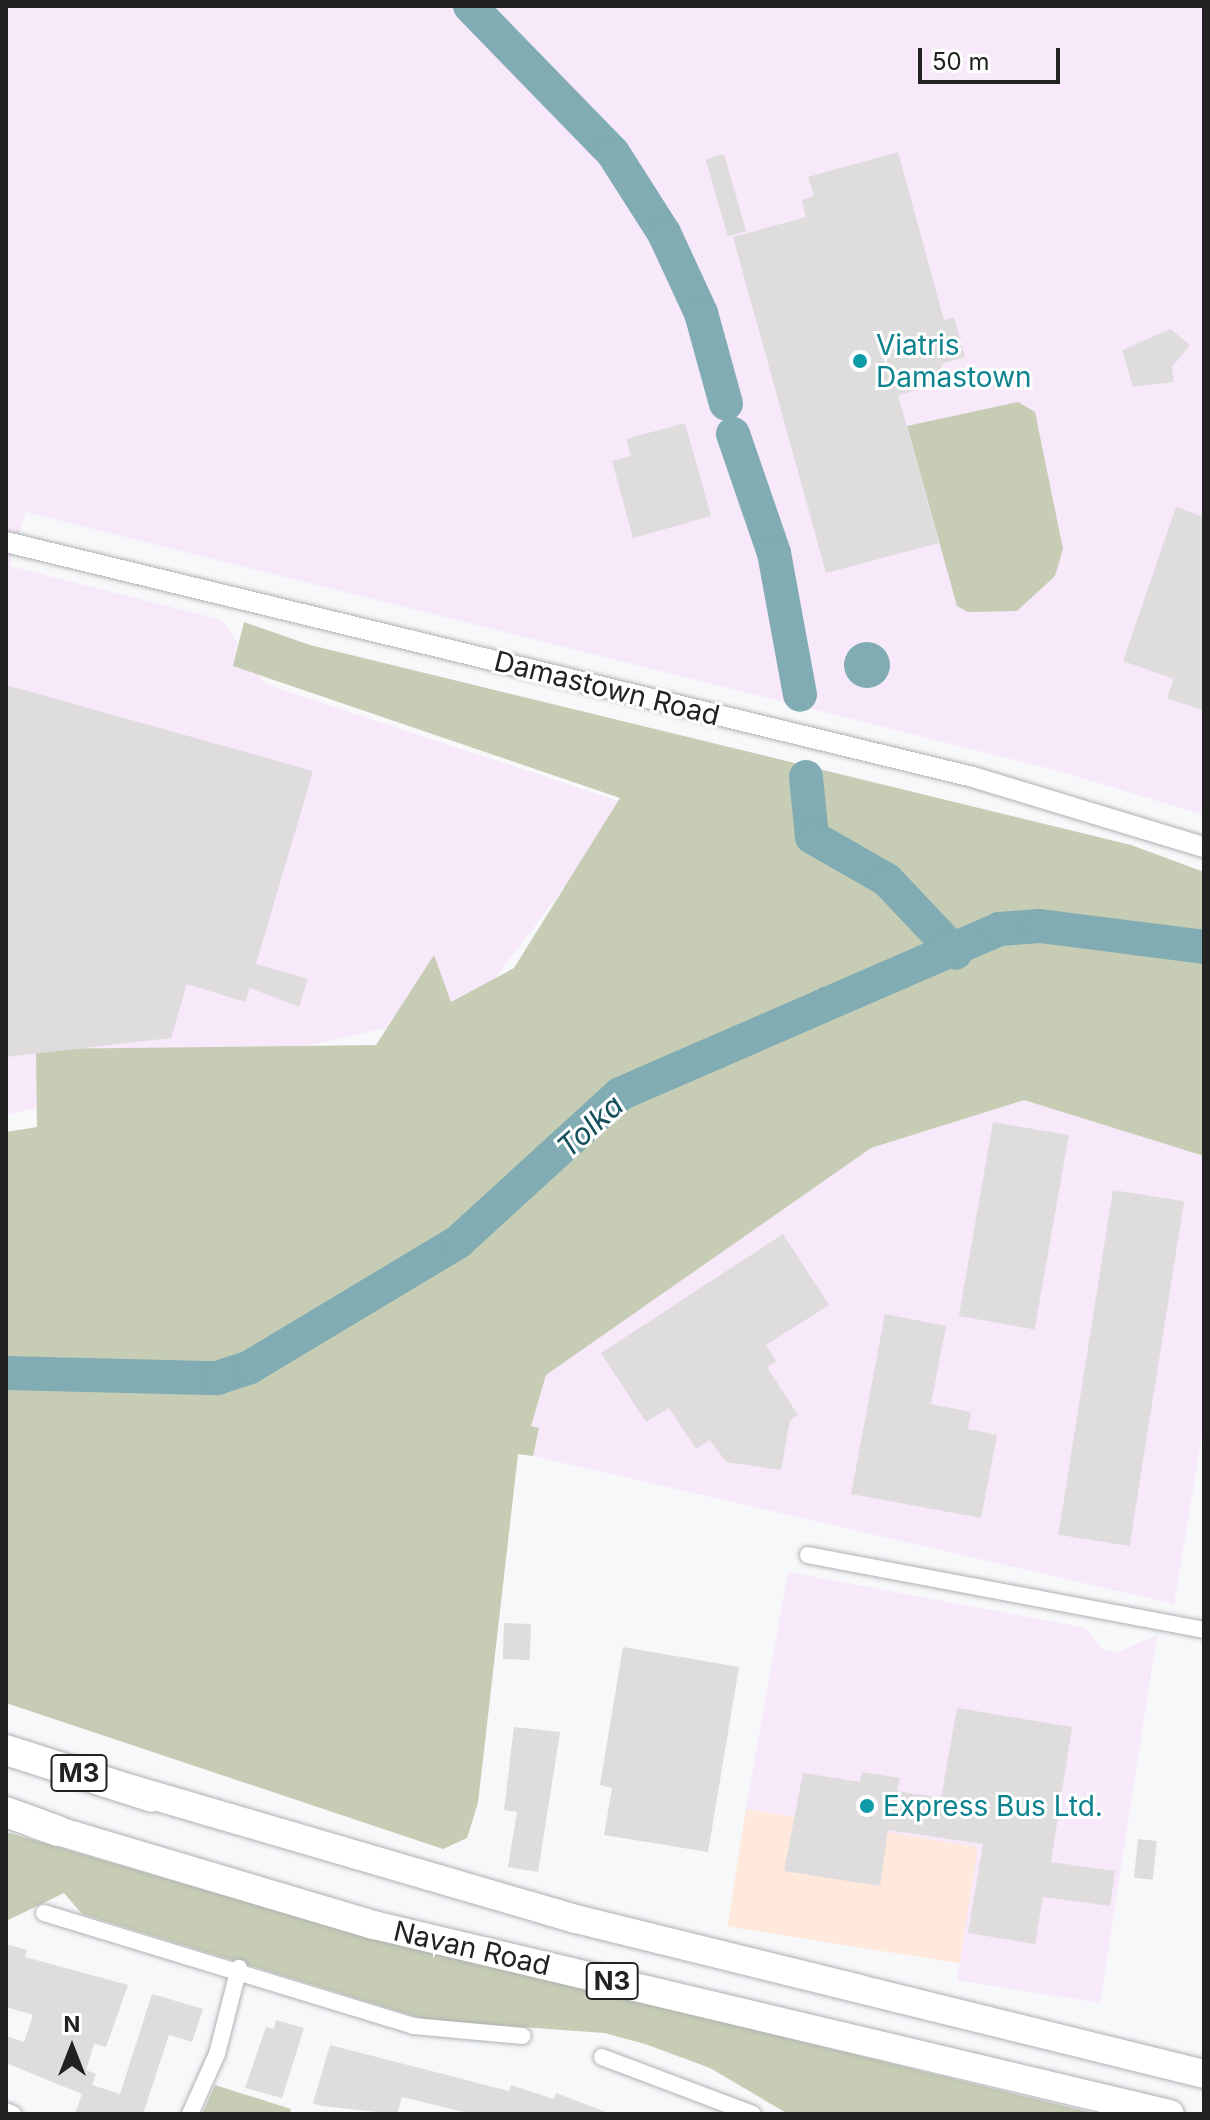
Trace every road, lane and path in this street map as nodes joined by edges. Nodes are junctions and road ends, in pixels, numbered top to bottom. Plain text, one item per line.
1 (6, 542) edge
2 (1204, 847) edge
3 (808, 1555) dead end
4 (1204, 1630) edge
5 (6, 1743) edge
6 (6, 1750) edge
7 (152, 1797) junction
8 (6, 1814) edge
9 (58, 1831) joint
10 (44, 1913) dead end
11 (239, 1968) junction
12 (523, 2036) dead end
13 (1050, 2039) junction
14 (1204, 2056) edge
15 (602, 2057) dead end
16 (1204, 2074) edge
17 (6, 2111) edge
18 (13, 2114) edge
19 (190, 2114) edge
20 (753, 2114) edge
21 (1170, 2114) edge

1 - 2 street, Damastown Road
3 - 4 street
5 - 7 highway, Navan Road
6 - 7 highway, M3
7 - 13 highway, Navan Road / N3
8 - 9 highway, M3
9 - 21 highway, Navan Road / N3
10 - 11 street
11 - 12 street
11 - 19 street
13 - 14 highway
13 - 16 highway, N3
15 - 20 street
17 - 18 street

